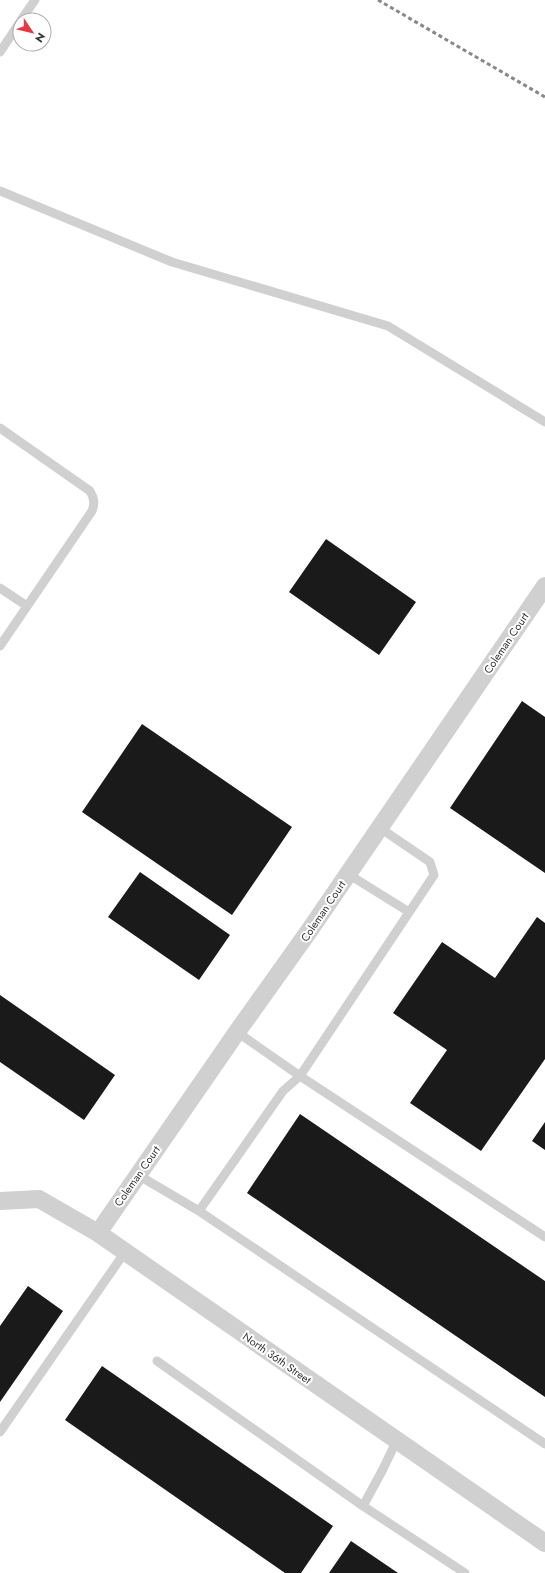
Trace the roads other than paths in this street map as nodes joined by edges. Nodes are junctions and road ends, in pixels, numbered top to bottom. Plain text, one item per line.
1 (35, 0) edge
2 (27, 12) edge
3 (12, 34) edge
4 (0, 52) edge
5 (0, 191) edge
6 (545, 422) edge
7 (0, 428) edge
8 (545, 586) edge
9 (0, 588) edge
10 (27, 606) junction
11 (0, 646) edge
12 (380, 828) junction
13 (348, 874) junction
14 (409, 912) junction
15 (237, 1032) junction
16 (300, 1076) junction
17 (138, 1175) junction
18 (0, 1201) edge
19 (198, 1211) junction
20 (98, 1233) junction
21 (545, 1237) edge
22 (125, 1252) junction
23 (157, 1361) dead end
24 (0, 1432) edge
25 (397, 1440) junction
26 (545, 1444) edge
27 (363, 1506) junction
28 (545, 1543) edge
29 (465, 1573) edge

1 - 2 lane
3 - 4 lane
5 - 6 lane
7 - 10 lane
8 - 12 street, Coleman Court
9 - 10 lane
10 - 11 lane
12 - 13 street, Coleman Court
12 - 14 lane
13 - 14 lane
13 - 15 street, Coleman Court
14 - 16 lane
15 - 16 lane
15 - 17 street, Coleman Court
16 - 19 lane
16 - 21 lane
17 - 19 lane
17 - 20 street, Coleman Court
18 - 20 street, North 36th Street
19 - 26 lane
20 - 22 street, North 36th Street
22 - 24 lane
22 - 25 street, North 36th Street
23 - 27 lane
25 - 27 lane
25 - 28 street, North 36th Street
27 - 29 lane

